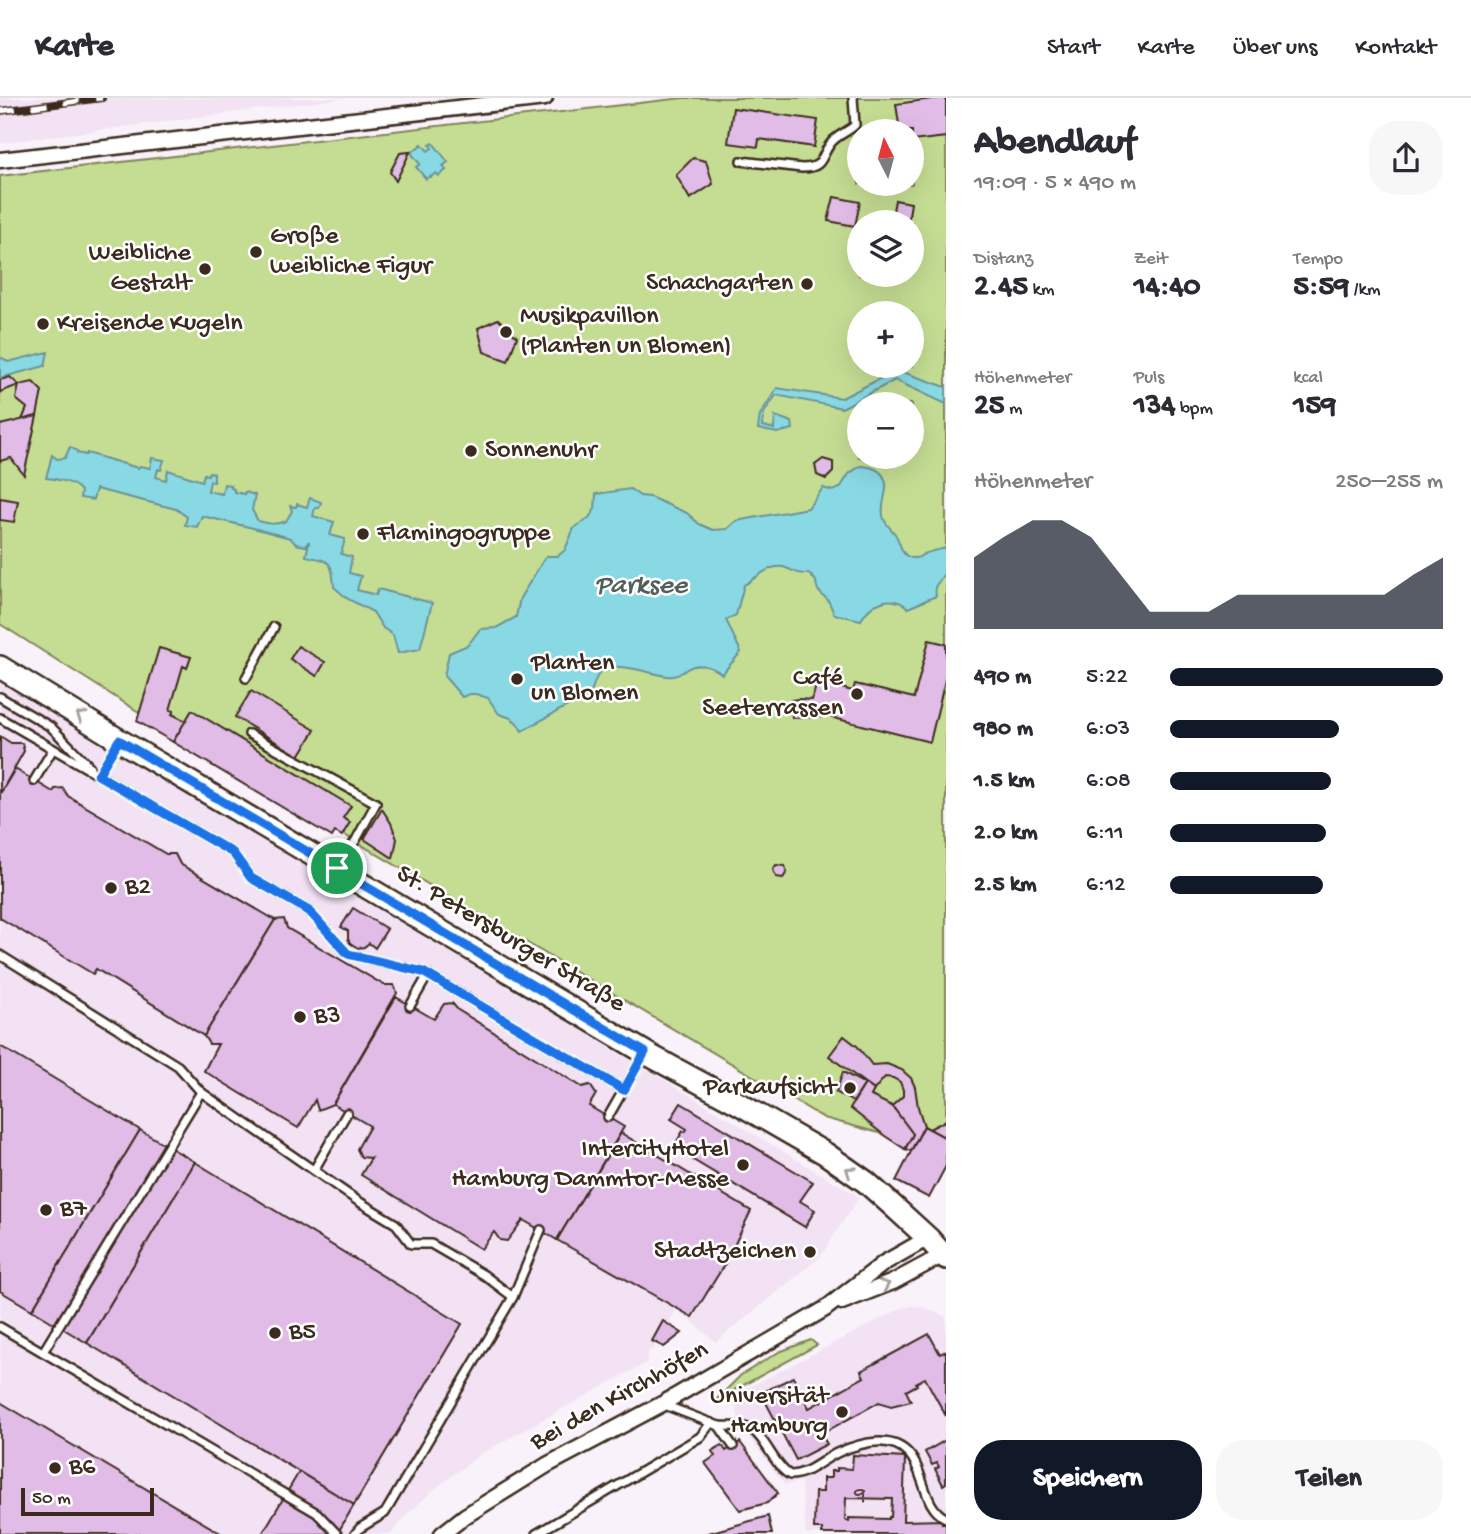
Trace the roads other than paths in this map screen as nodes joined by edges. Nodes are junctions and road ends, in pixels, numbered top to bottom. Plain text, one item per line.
1 (545, 98) edge
2 (853, 98) edge
3 (0, 160) edge
4 (741, 161) dead end
5 (274, 627) dead end
6 (0, 667) edge
7 (246, 678) dead end
8 (0, 697) edge
9 (0, 718) edge
10 (249, 734) dead end
11 (119, 740) junction
12 (53, 749) junction
13 (98, 775) junction
14 (34, 781) dead end
15 (337, 868) junction
16 (0, 955) edge
17 (428, 975) junction
18 (410, 1006) dead end
19 (645, 1052) junction
20 (624, 1090) junction
21 (201, 1092) junction
22 (347, 1113) dead end
23 (608, 1118) dead end
24 (314, 1170) junction
25 (541, 1230) dead end
26 (928, 1238) junction
27 (945, 1256) edge
28 (513, 1297) junction
29 (825, 1309) junction
30 (0, 1327) edge
31 (43, 1352) junction
32 (662, 1404) junction
33 (711, 1423) junction
34 (719, 1426) junction
35 (733, 1446) dead end
36 (946, 1518) edge
37 (337, 1534) edge
38 (355, 1534) edge
39 (442, 1534) edge
40 (536, 1534) edge

1 - 3 street
2 - 4 lane
5 - 7 lane
11 -> 6 street, St. Petersburger Straße
8 - 13 lane
9 - 12 lane
10 - 15 lane
11 - 13 lane
11 - 15 street, St. Petersburger Straße
12 - 13 lane
12 - 14 lane
13 - 17 lane
15 - 19 street, St. Petersburger Straße
16 - 21 lane
17 - 18 lane
17 - 20 lane
19 - 20 lane
26 -> 19 street, St. Petersburger Straße
20 - 23 lane
21 - 24 lane
21 - 31 lane
22 - 24 lane
24 - 28 lane
25 - 28 lane
26 - 27 street, St. Petersburger Straße
26 - 29 street, Bei den Kirchhöfen
29 -> 27 street, Bei den Kirchhöfen
28 - 38 lane
29 - 32 street, Bei den Kirchhöfen
30 - 31 lane
31 - 37 lane
32 - 33 lane
32 - 39 street, Bei den Kirchhöfen
33 - 34 lane
33 - 40 lane
34 - 35 lane
34 - 36 lane

